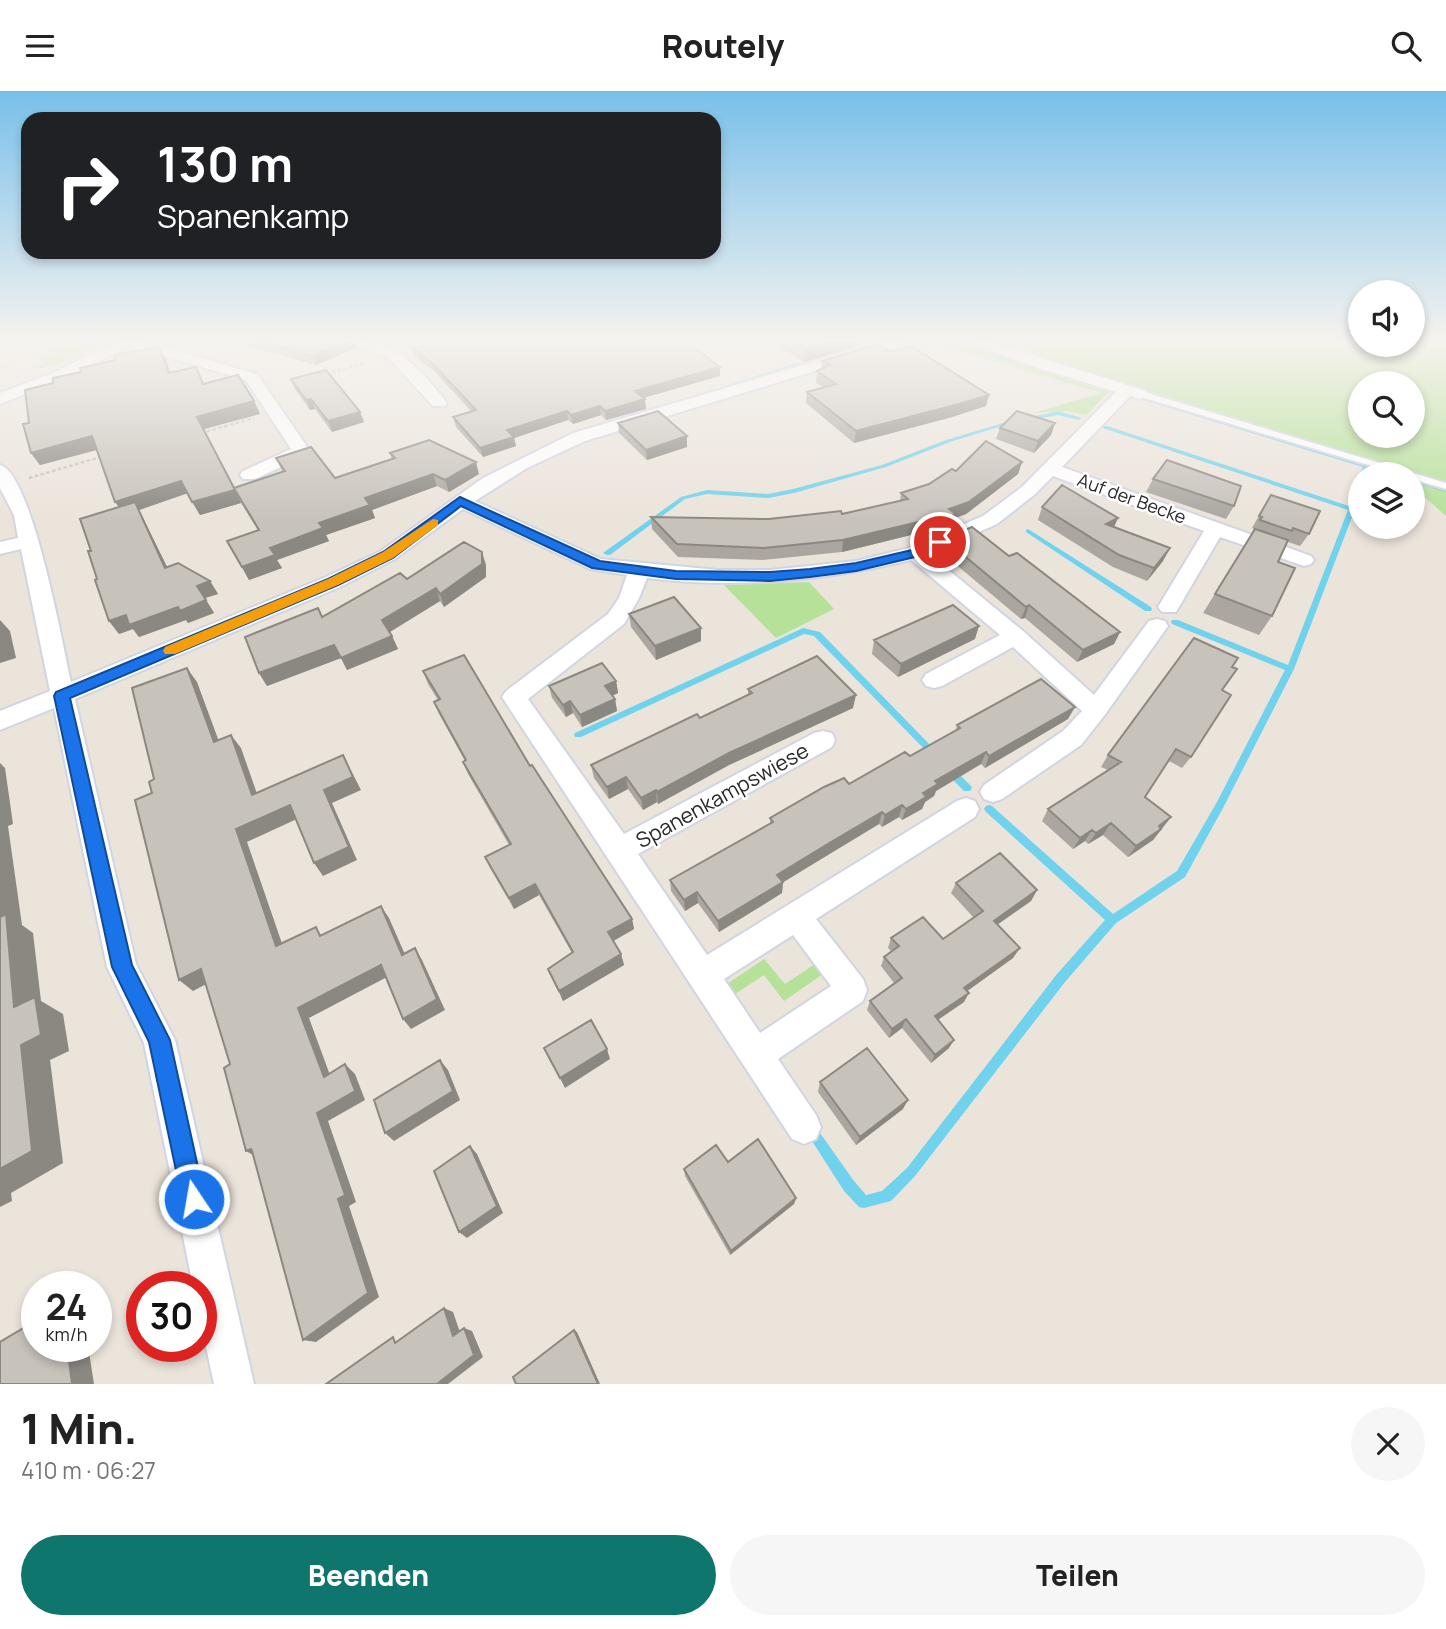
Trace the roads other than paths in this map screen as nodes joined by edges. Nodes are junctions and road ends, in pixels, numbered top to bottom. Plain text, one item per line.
1 (268, 401) edge
2 (698, 401) edge
3 (1124, 401) edge
4 (1165, 401) edge
5 (1367, 462) edge
6 (1049, 468) junction
7 (249, 475) dead end
8 (3, 477) edge
9 (1425, 480) edge
10 (1446, 486) edge
11 (460, 501) junction
12 (1215, 529) junction
13 (30, 541) junction
14 (0, 548) edge
15 (915, 553) junction
16 (1304, 560) dead end
17 (639, 571) junction
18 (1015, 636) junction
19 (934, 680) dead end
20 (61, 696) junction
21 (1096, 710) junction
22 (0, 721) edge
23 (823, 740) dead end
24 (993, 792) dead end
25 (966, 809) dead end
26 (620, 850) junction
27 (796, 916) junction
28 (703, 975) junction
29 (755, 1055) junction
30 (804, 1127) dead end
31 (234, 1384) edge

1 - 7 street
2 - 11 street
3 - 6 street
4 - 5 lane
6 - 12 street, Auf der Becke
6 - 15 street
8 - 13 street
9 - 10 lane
11 - 17 street
11 - 20 street
12 - 16 street, Auf der Becke
12 - 21 street, Auf der Becke
13 - 14 street
13 - 20 street
15 - 17 street
15 - 18 street
17 - 26 street, Spanenkampswiese
18 - 19 street
18 - 21 street
20 - 22 street
20 - 31 street
21 - 24 street, Auf der Becke
23 - 26 street, Spanenkampswiese
25 - 27 street
26 - 28 street, Spanenkampswiese
27 - 28 street
27 - 29 street
28 - 29 street, Spanenkampswiese
29 - 30 street, Spanenkampswiese

